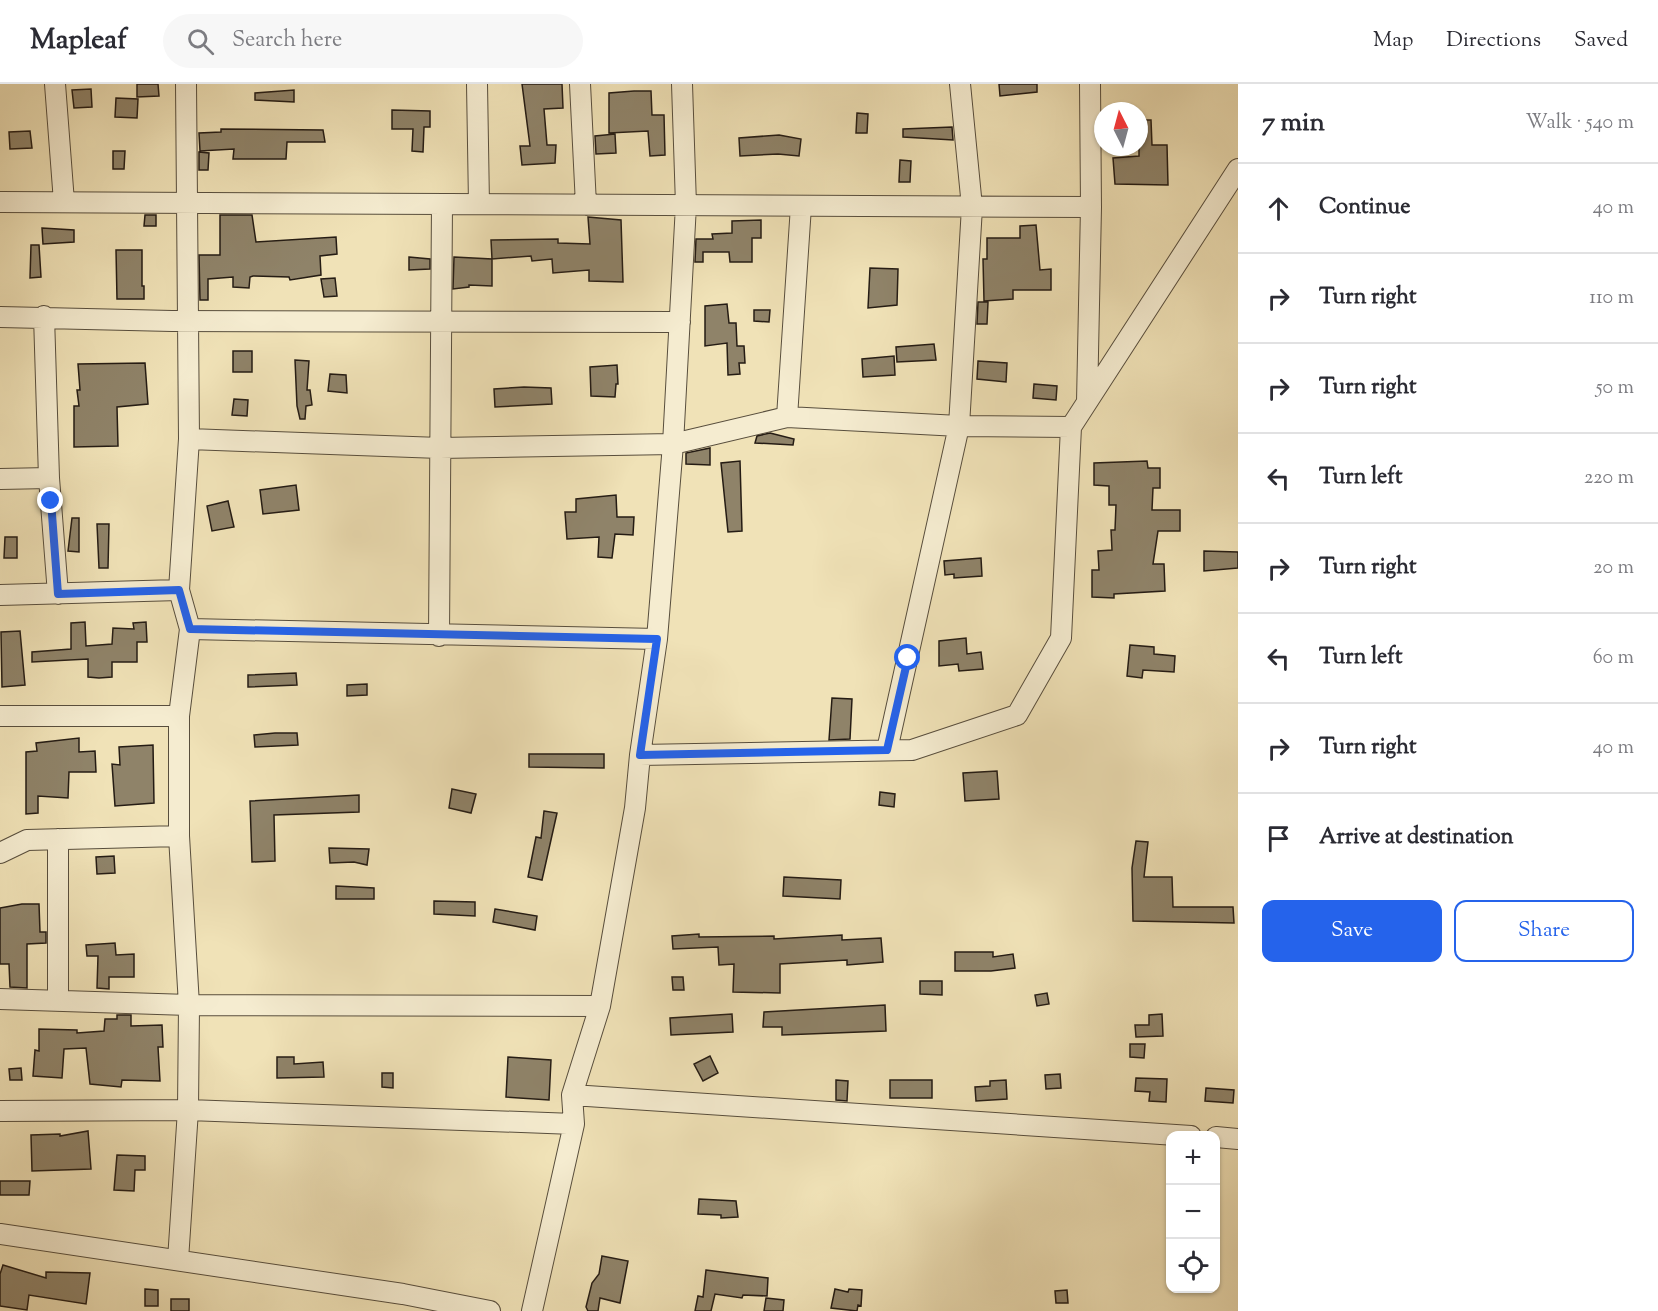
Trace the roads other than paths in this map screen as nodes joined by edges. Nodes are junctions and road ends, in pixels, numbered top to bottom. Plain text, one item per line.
1 (55, 84) edge
2 (186, 84) edge
3 (477, 84) edge
4 (580, 84) edge
5 (682, 84) edge
6 (960, 84) edge
7 (1090, 84) edge
8 (1238, 170) edge
9 (0, 202) edge
10 (64, 202) junction
11 (187, 203) junction
12 (442, 204) junction
13 (479, 204) junction
14 (586, 205) junction
15 (686, 205) junction
16 (801, 206) junction
17 (972, 207) junction
18 (1091, 207) junction
19 (44, 316) junction
20 (0, 317) edge
21 (188, 321) junction
22 (441, 321) junction
23 (680, 322) junction
24 (1087, 402) junction
25 (787, 417) junction
26 (959, 426) junction
27 (1071, 427) junction
28 (189, 439) junction
29 (673, 444) junction
30 (440, 448) junction
31 (49, 478) junction
32 (0, 479) edge
33 (179, 590) junction
34 (58, 594) junction
35 (0, 595) edge
36 (190, 629) junction
37 (439, 636) junction
38 (657, 639) junction
39 (0, 716) edge
40 (179, 716) junction
41 (887, 750) junction
42 (640, 755) junction
43 (179, 836) junction
44 (58, 839) junction
45 (0, 853) edge
46 (0, 999) edge
47 (58, 999) junction
48 (189, 1005) junction
49 (600, 1006) junction
50 (572, 1095) junction
51 (188, 1110) junction
52 (0, 1112) edge
53 (574, 1124) junction
54 (1166, 1134) edge
55 (1220, 1137) edge
56 (1238, 1138) edge
57 (0, 1233) edge
58 (178, 1260) junction
59 (402, 1303) edge
60 (490, 1311) edge
61 (532, 1311) edge

1 - 10 street
2 - 11 street
3 - 13 street
4 - 14 street
5 - 15 street
6 - 17 street
7 - 18 street
8 - 24 street
9 - 10 street
10 - 11 street
11 - 12 street
11 - 21 street
12 - 13 street
12 - 22 street
13 - 14 street
14 - 15 street
15 - 16 street
15 - 23 street
16 - 17 street
16 - 25 street
17 - 18 street
17 - 26 street
18 - 24 street
19 - 20 street
19 - 21 street
19 - 31 street
21 - 22 street
21 - 28 street
22 - 23 street
22 - 30 street
23 - 29 street
24 - 27 street
25 - 26 street
25 - 29 street
26 - 27 street
26 - 41 street
27 - 41 street
28 - 30 street
28 - 33 street
29 - 30 street
29 - 38 street
30 - 37 street
31 - 32 street
31 - 34 street
33 - 34 street
33 - 36 street
34 - 35 street
36 - 37 street
36 - 40 street
37 - 38 street
38 - 42 street
39 - 40 street
40 - 43 street
41 - 42 street
42 - 49 street
43 - 44 street
43 - 48 street
44 - 45 street
44 - 47 street
46 - 47 street
47 - 48 street
48 - 49 street
48 - 51 street
49 - 50 street
50 - 53 street
50 - 54 street
51 - 52 street
51 - 53 street
51 - 58 street
53 - 61 street
55 - 56 street
57 - 58 street
58 - 59 street
59 - 60 street

